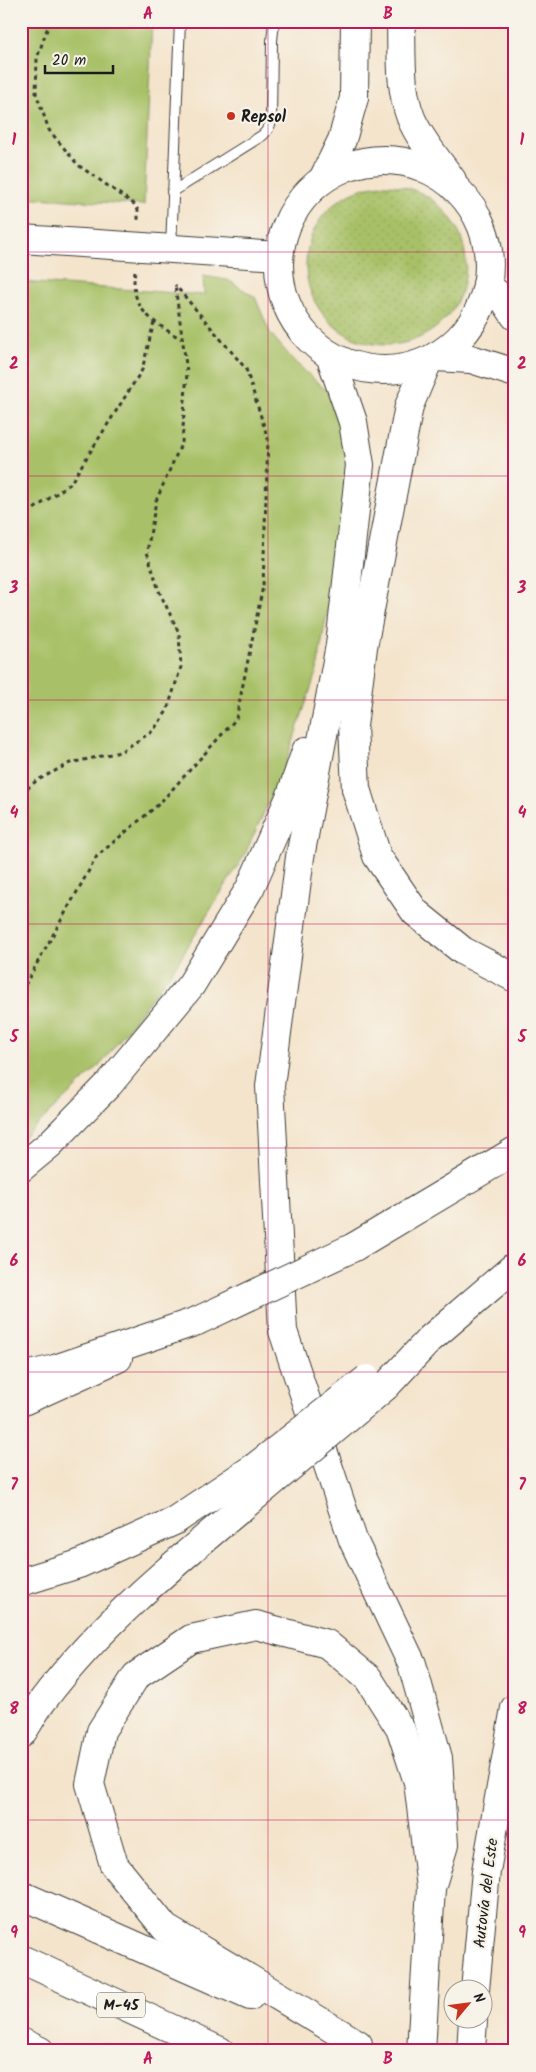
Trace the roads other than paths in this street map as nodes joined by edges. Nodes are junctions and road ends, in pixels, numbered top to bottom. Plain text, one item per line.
1 (180, 21) edge
2 (274, 21) edge
3 (355, 21) edge
4 (401, 21) edge
5 (324, 177) junction
6 (456, 185) junction
7 (172, 192) junction
8 (21, 239) edge
9 (171, 249) junction
10 (279, 256) junction
11 (487, 285) junction
12 (515, 316) edge
13 (331, 358) junction
14 (431, 359) junction
15 (515, 373) edge
16 (340, 645) junction
17 (515, 978) edge
18 (515, 1152) edge
19 (21, 1168) edge
20 (515, 1266) edge
21 (197, 1321) junction
22 (21, 1377) edge
23 (21, 1402) edge
24 (260, 1478) junction
25 (21, 1582) edge
26 (515, 1708) edge
27 (21, 1734) edge
28 (430, 1888) junction
29 (21, 1895) edge
30 (21, 1959) edge
31 (476, 1980) edge
32 (472, 2030) edge
33 (21, 2042) edge
34 (367, 2047) edge
35 (40, 2051) edge
36 (220, 2051) edge
37 (421, 2051) edge
38 (471, 2051) edge

1 - 7 lane
2 - 7 lane
3 - 5 main road
4 - 6 main road
5 - 6 main road
5 - 10 main road
6 - 11 main road
7 - 9 lane
8 - 9 main road
9 - 10 main road
10 - 13 main road
11 - 12 main road
11 - 14 main road
13 - 14 main road
13 - 16 main road
14 - 15 main road
14 - 17 main road
16 - 19 main road
16 - 28 main road
18 - 21 main road, bridge
20 - 24 main road, bridge
21 - 22 main road
21 - 23 main road
24 - 25 main road
24 - 27 main road
26 - 31 main road, Autovía del Este
28 - 34 main road
28 - 37 main road
29 - 34 main road
30 - 36 main road, M-45
32 - 38 main road
33 - 35 main road

